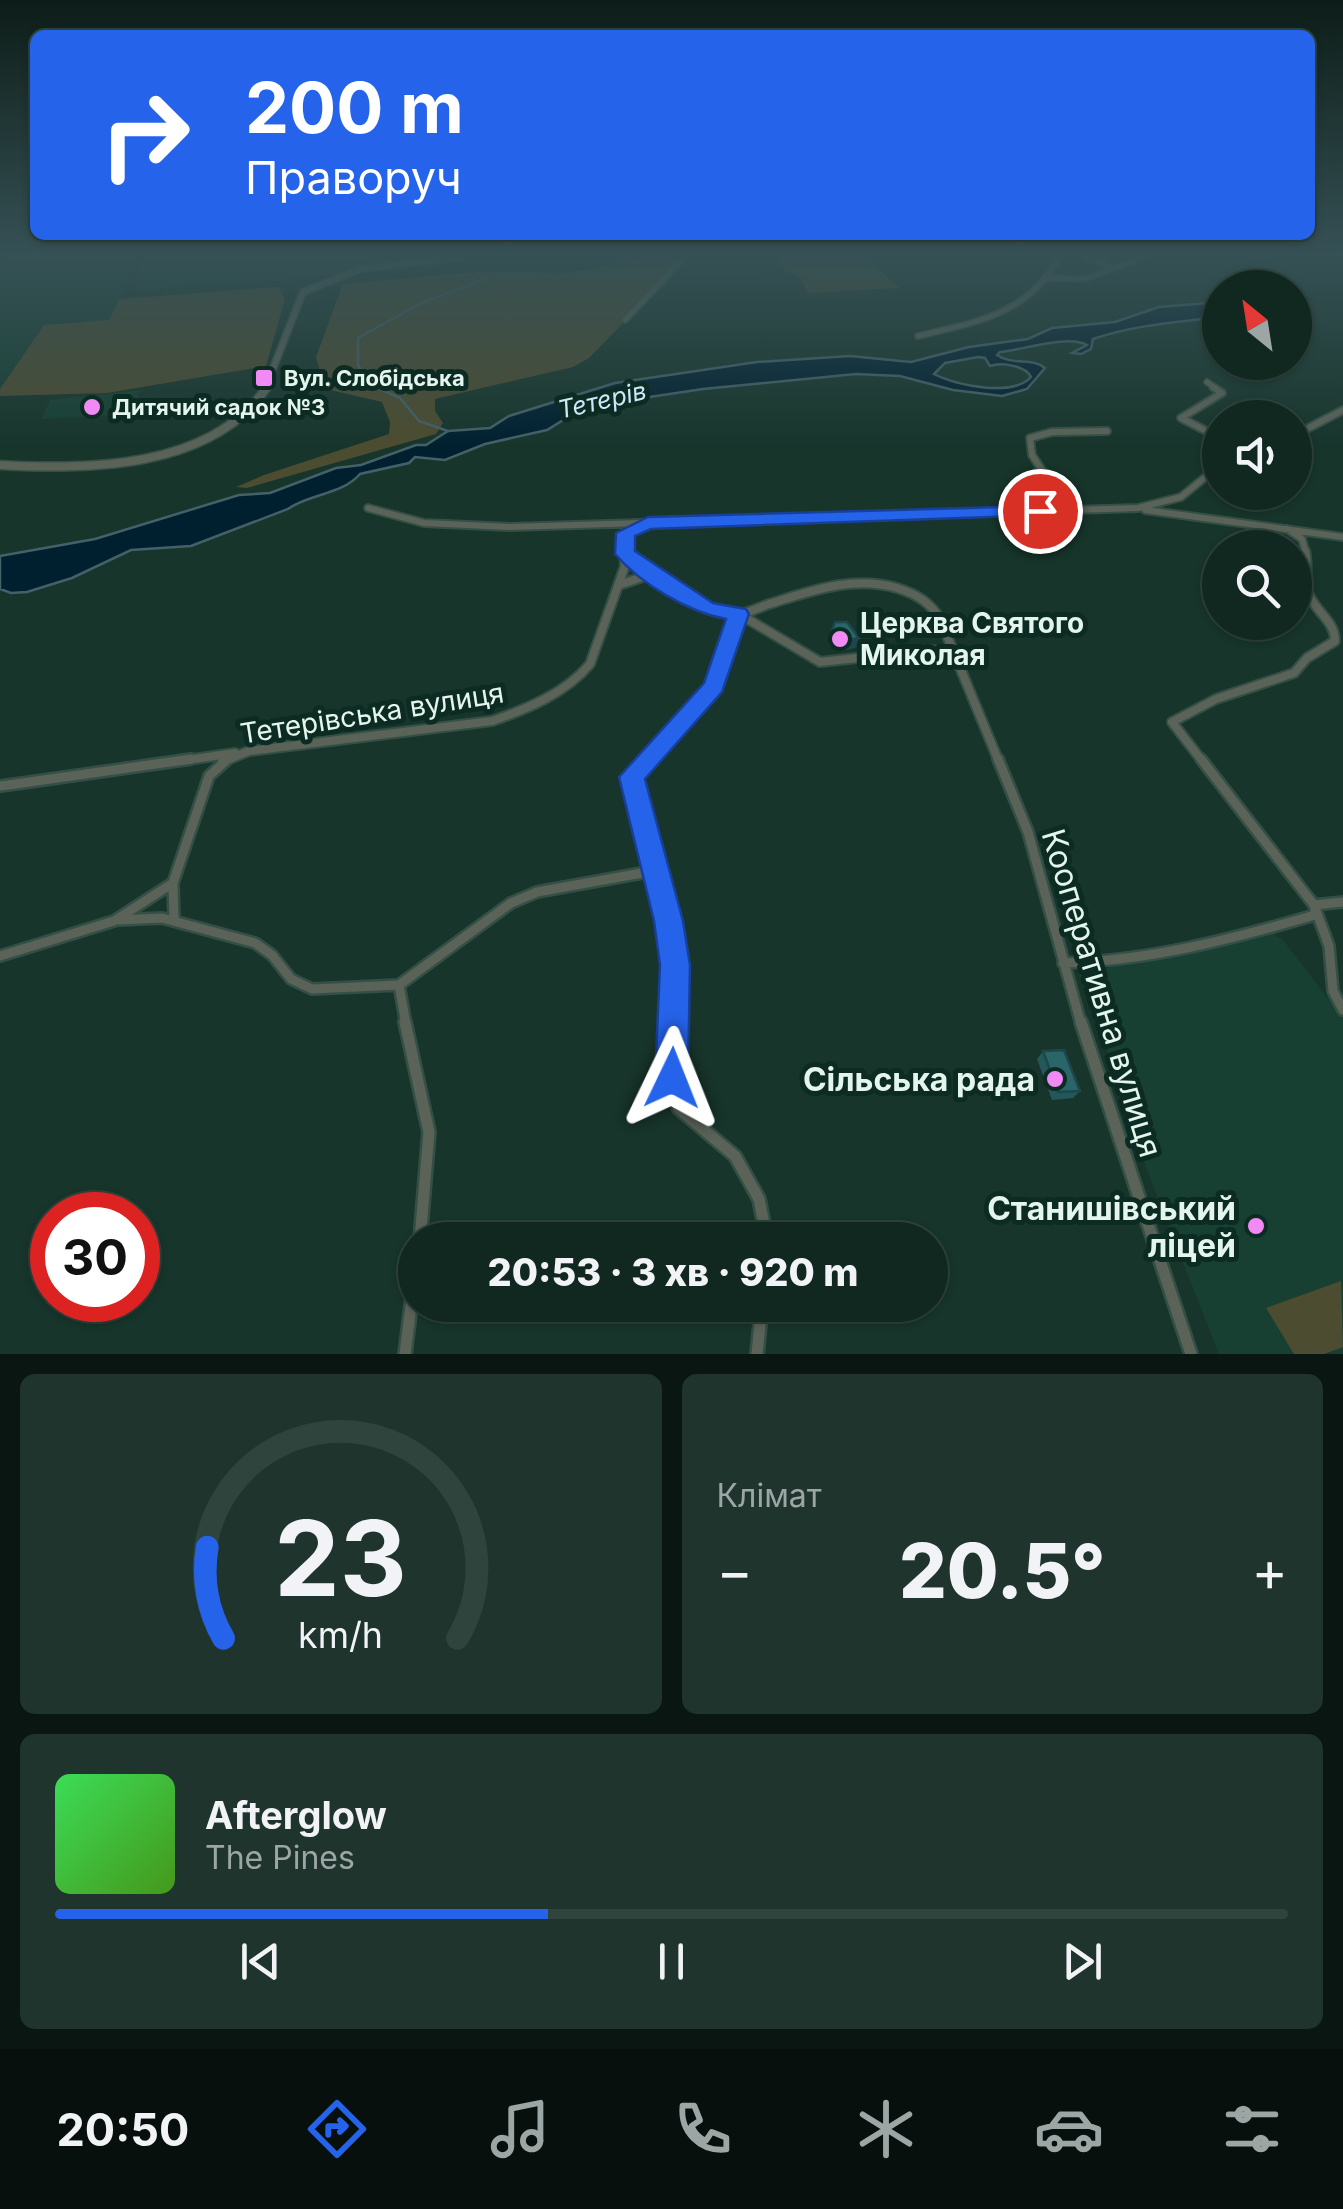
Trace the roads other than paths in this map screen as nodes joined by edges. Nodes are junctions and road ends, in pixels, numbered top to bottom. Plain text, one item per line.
1 (292, 320) edge
2 (985, 320) edge
3 (918, 336) dead end
4 (1207, 382) dead end
5 (1211, 400) edge
6 (1202, 405) edge
7 (1343, 410) edge
8 (1312, 427) edge
9 (1202, 429) edge
10 (1107, 431) dead end
11 (0, 465) edge
12 (1202, 480) edge
13 (368, 508) dead end
14 (1125, 508) junction
15 (1068, 510) junction
16 (648, 523) junction
17 (1287, 529) junction
18 (1343, 537) edge
19 (625, 554) junction
20 (651, 574) junction
21 (619, 584) junction
22 (738, 614) junction
23 (954, 652) junction
24 (249, 751) junction
25 (214, 756) junction
26 (210, 776) junction
27 (0, 786) edge
28 (654, 870) junction
29 (173, 883) junction
30 (1343, 902) edge
31 (1314, 905) junction
32 (119, 920) junction
33 (174, 921) junction
34 (0, 956) edge
35 (1063, 963) junction
36 (399, 985) junction
37 (1343, 1010) edge
38 (422, 1222) edge
39 (763, 1222) edge
40 (409, 1322) edge
41 (760, 1322) edge
42 (405, 1354) edge
43 (757, 1354) edge
44 (1191, 1354) edge

1 - 11 street
2 - 3 street
4 - 5 street
6 - 9 street
7 - 8 street
10 - 15 street
12 - 14 street
13 - 16 street
14 - 15 street
14 - 17 street
15 - 16 street
16 - 19 street
17 - 18 street
17 - 31 street
19 - 20 street
19 - 21 street, Тетерівська вулиця
20 - 21 street
20 - 22 street
21 - 24 street, Тетерівська вулиця
22 - 23 street
22 - 23 street, Кооперативна вулиця
22 - 28 street
23 - 35 street, Кооперативна вулиця
24 - 25 street
24 - 26 street, Тетерівська вулиця
25 - 26 street
25 - 27 street
26 - 29 street
28 - 36 street
28 - 39 street
29 - 32 street
29 - 33 street
30 - 31 street
31 - 35 street
31 - 37 street
32 - 33 street
32 - 34 street
33 - 36 street
35 - 44 street, Кооперативна вулиця
36 - 38 street
40 - 42 street
41 - 43 street

